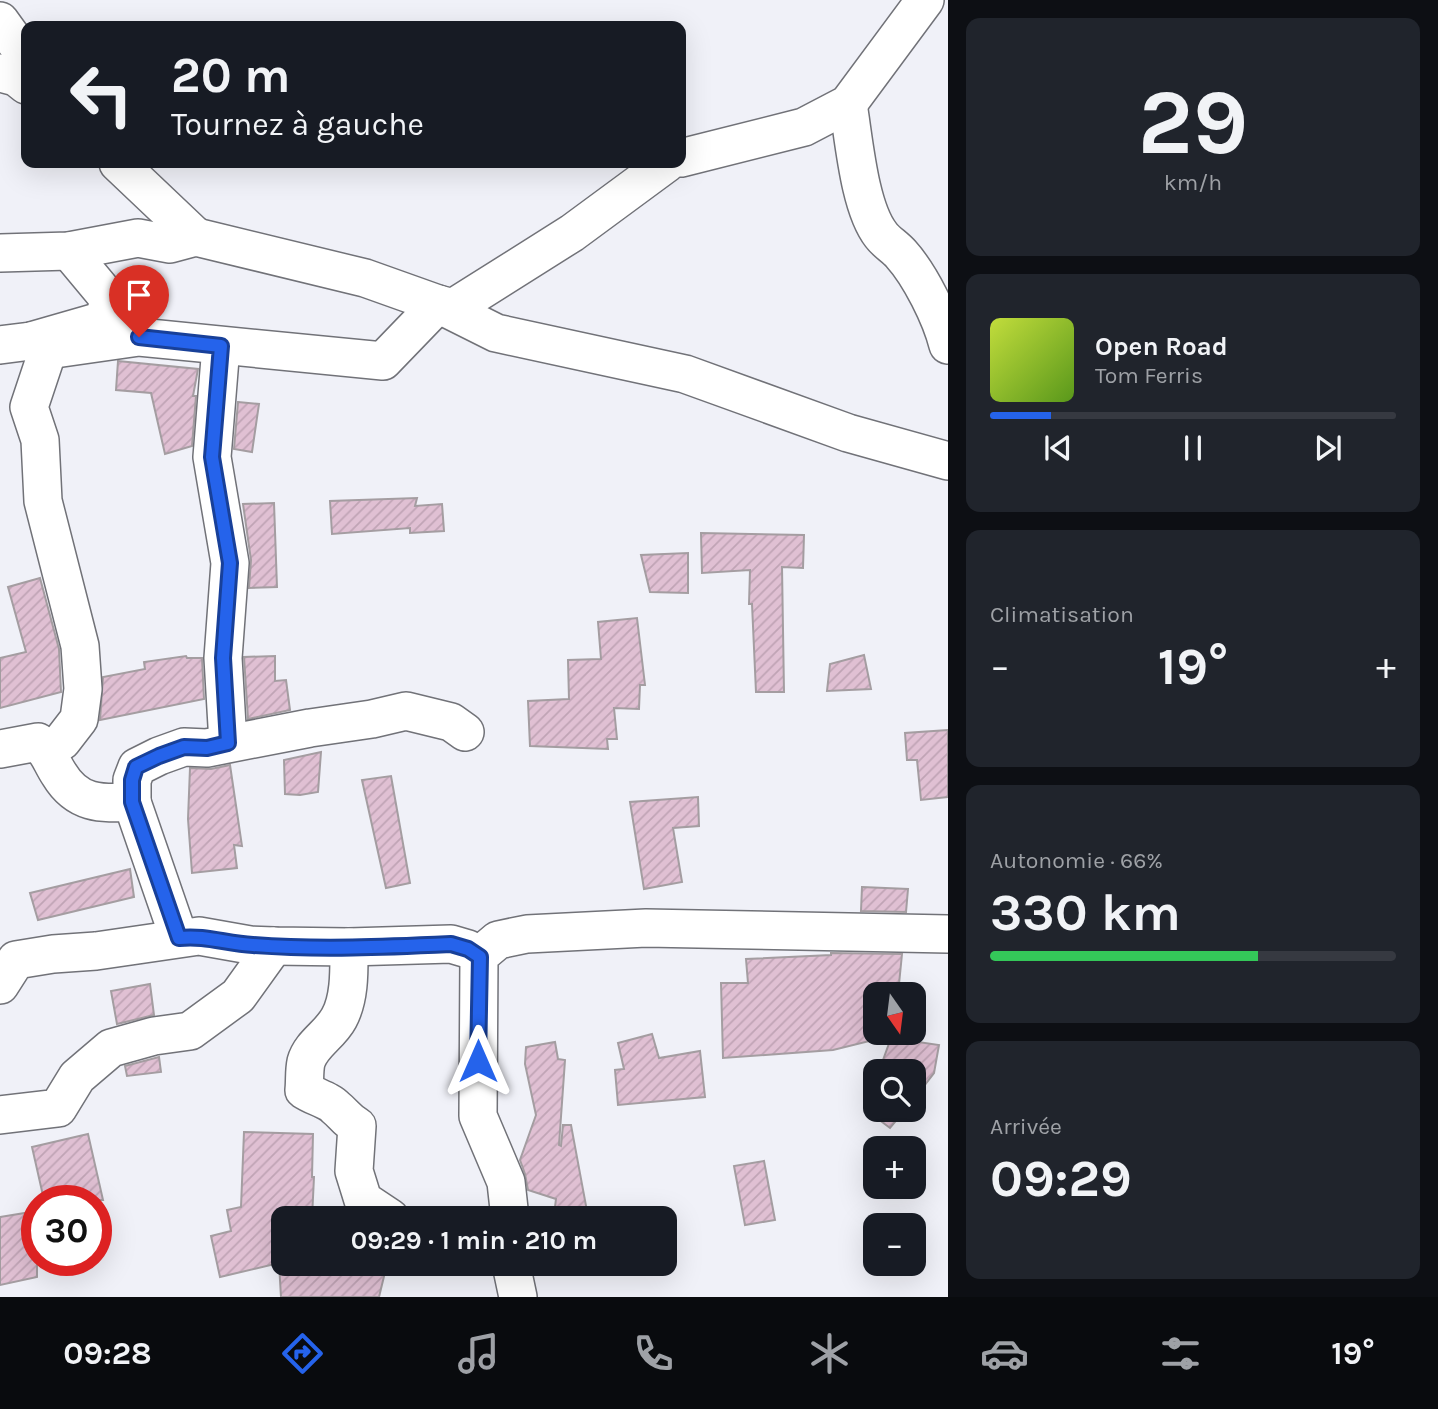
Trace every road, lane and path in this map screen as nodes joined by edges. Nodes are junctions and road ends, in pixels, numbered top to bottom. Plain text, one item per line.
1 (925, 0) edge
2 (0, 21) edge
3 (21, 50) edge
4 (0, 73) edge
5 (21, 81) edge
6 (848, 104) junction
7 (686, 157) edge
8 (123, 168) edge
9 (660, 168) edge
10 (196, 237) junction
11 (69, 251) junction
12 (0, 253) edge
13 (438, 304) junction
14 (26, 345) edge
15 (948, 345) edge
16 (221, 346) junction
17 (948, 461) edge
18 (466, 732) dead end
19 (228, 743) junction
20 (0, 749) edge
21 (48, 750) junction
22 (132, 802) junction
23 (948, 934) edge
24 (179, 938) junction
25 (274, 946) junction
26 (349, 947) junction
27 (480, 957) junction
28 (0, 985) edge
29 (0, 1115) edge
30 (373, 1206) edge
31 (509, 1206) edge
32 (514, 1276) edge
33 (518, 1297) edge

1 - 6 street
2 - 3 street
4 - 5 street
6 - 7 street
6 - 15 street
8 - 10 street
9 - 13 street
10 - 11 street
10 - 13 street
11 - 12 street
11 - 14 street
13 - 16 street
13 - 17 street
14 - 16 street
14 - 21 street
16 - 19 street
18 - 19 street
19 - 22 street
20 - 21 street
21 - 22 street
22 - 24 street
23 - 27 street
24 - 25 street
24 - 28 street
25 - 26 street
25 - 29 street
26 - 27 street
26 - 30 street
27 - 31 street
32 - 33 street

